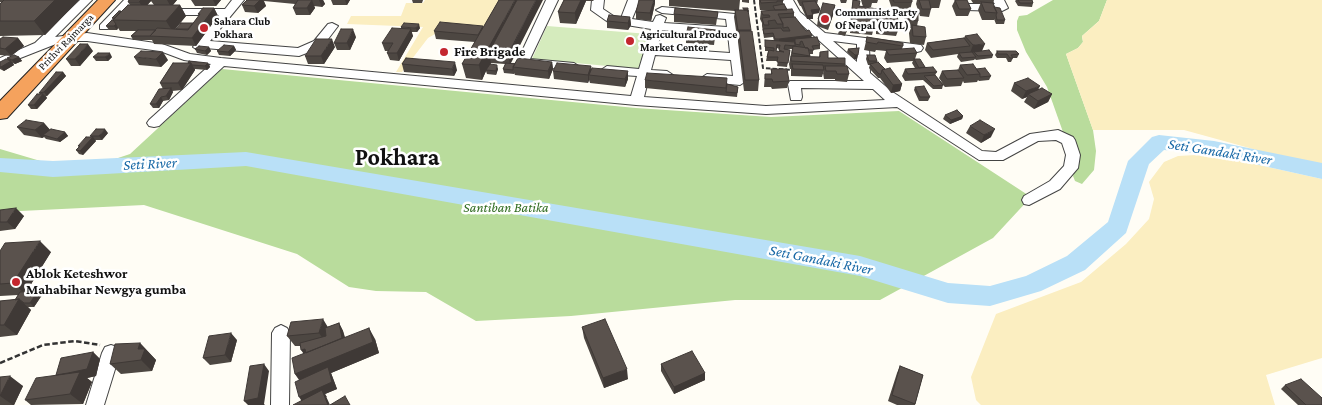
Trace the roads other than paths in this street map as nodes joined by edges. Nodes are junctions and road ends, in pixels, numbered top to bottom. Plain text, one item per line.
1 (86, 0) edge
2 (130, 0) edge
3 (238, 0) edge
4 (552, 0) edge
5 (598, 0) edge
6 (634, 0) edge
7 (788, 0) edge
8 (998, 0) edge
9 (663, 5) edge
10 (113, 6) edge
11 (966, 7) edge
12 (137, 12) edge
13 (156, 12) edge
14 (228, 12) junction
15 (625, 22) junction
16 (332, 26) dead end
17 (658, 26) junction
18 (104, 27) edge
19 (737, 37) junction
20 (821, 37) junction
21 (70, 38) junction
22 (864, 42) junction
23 (203, 44) junction
24 (38, 47) junction
25 (917, 48) dead end
26 (651, 51) junction
27 (188, 57) junction
28 (737, 57) junction
29 (0, 62) edge
30 (222, 62) junction
31 (644, 74) junction
32 (864, 74) junction
33 (876, 85) junction
34 (796, 97) dead end
35 (636, 101) junction
36 (898, 103) junction
37 (0, 113) edge
38 (154, 123) dead end
39 (1029, 200) dead end
40 (281, 333) dead end
41 (111, 353) edge
42 (95, 405) edge
43 (280, 405) edge

1 - 24 street
2 - 10 street
3 - 14 street
4 - 31 street
5 - 15 street
6 - 15 street
7 - 20 street
8 - 11 street
9 - 17 street
9 - 19 street
10 - 12 street
10 - 18 street
10 - 21 highway, Prithvi Rajmarga
13 - 14 street
14 - 23 street
15 - 17 street
16 - 23 street
17 - 19 street
17 - 26 street
19 - 28 street
20 - 22 street
20 - 32 street
21 - 24 street
21 - 27 street
21 - 37 highway, Prithvi Rajmarga
22 - 25 street
22 - 32 street
23 - 27 street
24 - 29 street
26 - 28 street
26 - 31 street
27 - 30 street
28 - 31 street
30 - 35 street
30 - 38 street
31 - 35 street
32 - 33 street
33 - 34 street
33 - 36 street
35 - 36 street
36 - 39 street
40 - 43 street
41 - 42 street

